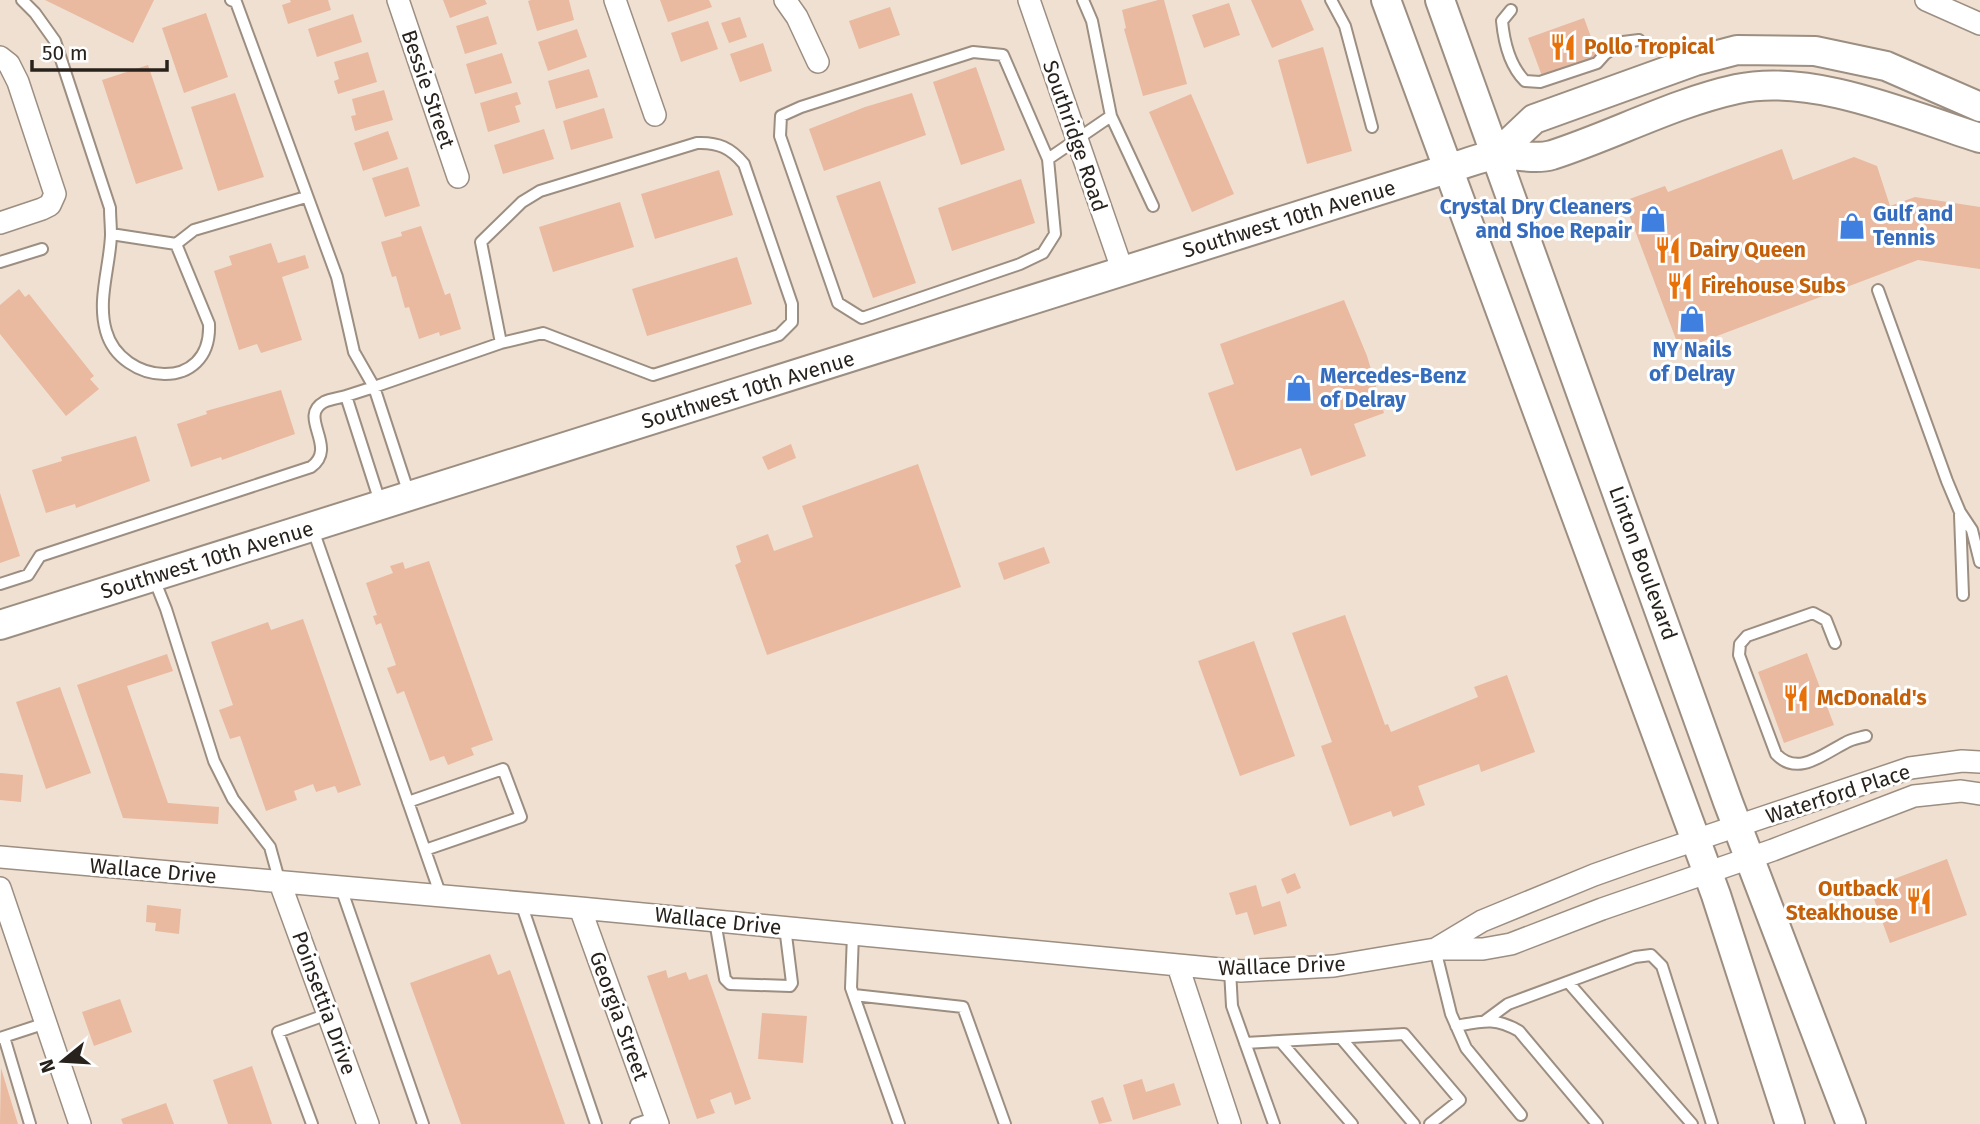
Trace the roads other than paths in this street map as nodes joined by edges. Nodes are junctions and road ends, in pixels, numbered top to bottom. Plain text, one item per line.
1 (22, 0) edge
2 (231, 0) edge
3 (398, 0) edge
4 (615, 0) edge
5 (785, 0) edge
6 (1029, 0) edge
7 (1083, 0) edge
8 (1331, 0) edge
9 (1386, 0) edge
10 (1440, 0) edge
11 (1926, 0) edge
12 (1511, 10) dead end
13 (1980, 23) edge
14 (1639, 40) dead end
15 (0, 57) edge
16 (818, 62) dead end
17 (1980, 107) edge
18 (655, 115) dead end
19 (1111, 116) junction
20 (1372, 127) dead end
21 (1980, 138) edge
22 (1076, 140) junction
23 (1496, 155) junction
24 (1048, 159) junction
25 (1447, 169) junction
26 (458, 177) dead end
27 (306, 197) junction
28 (1153, 206) dead end
29 (0, 223) edge
30 (111, 234) junction
31 (176, 244) junction
32 (42, 249) dead end
33 (0, 262) edge
34 (1123, 272) junction
35 (1878, 290) dead end
36 (501, 343) junction
37 (374, 387) junction
38 (346, 396) junction
39 (410, 496) junction
40 (381, 505) junction
41 (1960, 512) junction
42 (312, 527) junction
43 (1980, 562) edge
44 (153, 577) junction
45 (0, 584) edge
46 (1963, 595) dead end
47 (0, 625) edge
48 (1835, 643) dead end
49 (1866, 736) dead end
50 (1980, 762) edge
51 (1980, 794) edge
52 (408, 802) junction
53 (1738, 827) junction
54 (1696, 842) junction
55 (425, 850) junction
56 (0, 857) edge
57 (1750, 857) junction
58 (1707, 872) junction
59 (280, 883) junction
60 (0, 888) edge
61 (341, 888) junction
62 (441, 896) junction
63 (521, 903) junction
64 (580, 908) junction
65 (715, 921) junction
66 (785, 927) junction
67 (853, 934) junction
68 (1435, 949) junction
69 (1178, 966) junction
70 (1230, 970) junction
71 (1568, 982) junction
72 (854, 995) junction
73 (328, 1014) junction
74 (1485, 1021) junction
75 (46, 1023) junction
76 (1457, 1026) junction
77 (2, 1037) edge
78 (1341, 1038) junction
79 (1281, 1042) junction
80 (1245, 1043) junction
81 (1521, 1115) dead end
82 (650, 1122) edge
83 (30, 1124) edge
84 (80, 1124) edge
85 (312, 1124) edge
86 (368, 1124) edge
87 (424, 1124) edge
88 (596, 1124) edge
89 (899, 1124) edge
90 (1005, 1124) edge
91 (1230, 1124) edge
92 (1274, 1124) edge
93 (1352, 1124) edge
94 (1414, 1124) edge
95 (1430, 1124) edge
96 (1597, 1124) edge
97 (1692, 1124) edge
98 (1712, 1124) edge
99 (1790, 1124) edge
100 (1851, 1124) edge

1 - 30 lane
2 - 27 lane
3 - 26 street, Bessie Street
4 - 18 street
5 - 16 street
6 - 22 street, Southridge Road
7 - 19 lane
8 - 20 lane
9 - 25 street
10 - 23 street, Linton Boulevard
11 - 13 street
12 - 14 lane
15 - 29 street
17 - 23 street, Southwest 10th Avenue
19 - 22 lane
19 - 28 lane
21 - 23 street, Southwest 10th Avenue
22 - 24 lane
22 - 34 street, Southridge Road
23 - 25 street, Southwest 10th Avenue
23 - 53 street, Linton Boulevard
24 - 24 lane
25 - 34 street, Southwest 10th Avenue
25 - 54 street
27 - 31 lane
27 - 37 lane
30 - 31 lane
30 - 31 lane
32 - 33 lane
34 - 39 street, Southwest 10th Avenue
35 - 41 lane
36 - 36 lane
36 - 37 lane
37 - 38 lane
37 - 39 lane
38 - 40 lane
38 - 45 lane
39 - 40 street, Southwest 10th Avenue
40 - 42 street, Southwest 10th Avenue
41 - 43 lane
41 - 46 lane
42 - 44 street, Southwest 10th Avenue
42 - 52 lane
44 - 47 street, Southwest 10th Avenue
44 - 59 lane
48 - 49 lane
50 - 53 street, Waterford Place
51 - 57 street, Waterford Place
52 - 55 lane
52 - 55 lane
53 - 54 street, Wallace Drive
53 - 57 street, Linton Boulevard
54 - 58 street
54 - 68 street, Wallace Drive
55 - 62 lane
56 - 59 street, Wallace Drive
57 - 58 street, Wallace Drive
57 - 100 street, Linton Boulevard
58 - 68 street, Wallace Drive
58 - 99 street
59 - 61 street, Wallace Drive
59 - 73 street, Poinsettia Drive
60 - 75 street
61 - 62 street, Wallace Drive
61 - 87 lane
62 - 63 street, Wallace Drive
63 - 64 street, Wallace Drive
63 - 88 lane
64 - 65 street, Wallace Drive
64 - 82 street, Georgia Street
65 - 66 street, Wallace Drive
65 - 66 lane
66 - 67 street, Wallace Drive
67 - 69 street, Wallace Drive
67 - 72 lane
68 - 70 street, Wallace Drive
68 - 76 lane
69 - 70 street, Wallace Drive
69 - 91 street
70 - 80 lane
71 - 74 lane
71 - 97 lane
71 - 98 lane
72 - 89 lane
72 - 90 lane
73 - 85 lane
73 - 86 street, Poinsettia Drive
74 - 76 lane
74 - 96 lane
75 - 77 lane
75 - 84 street
76 - 81 lane
77 - 83 lane
78 - 79 lane
78 - 94 lane
78 - 95 lane
79 - 80 lane
79 - 93 lane
80 - 92 lane

